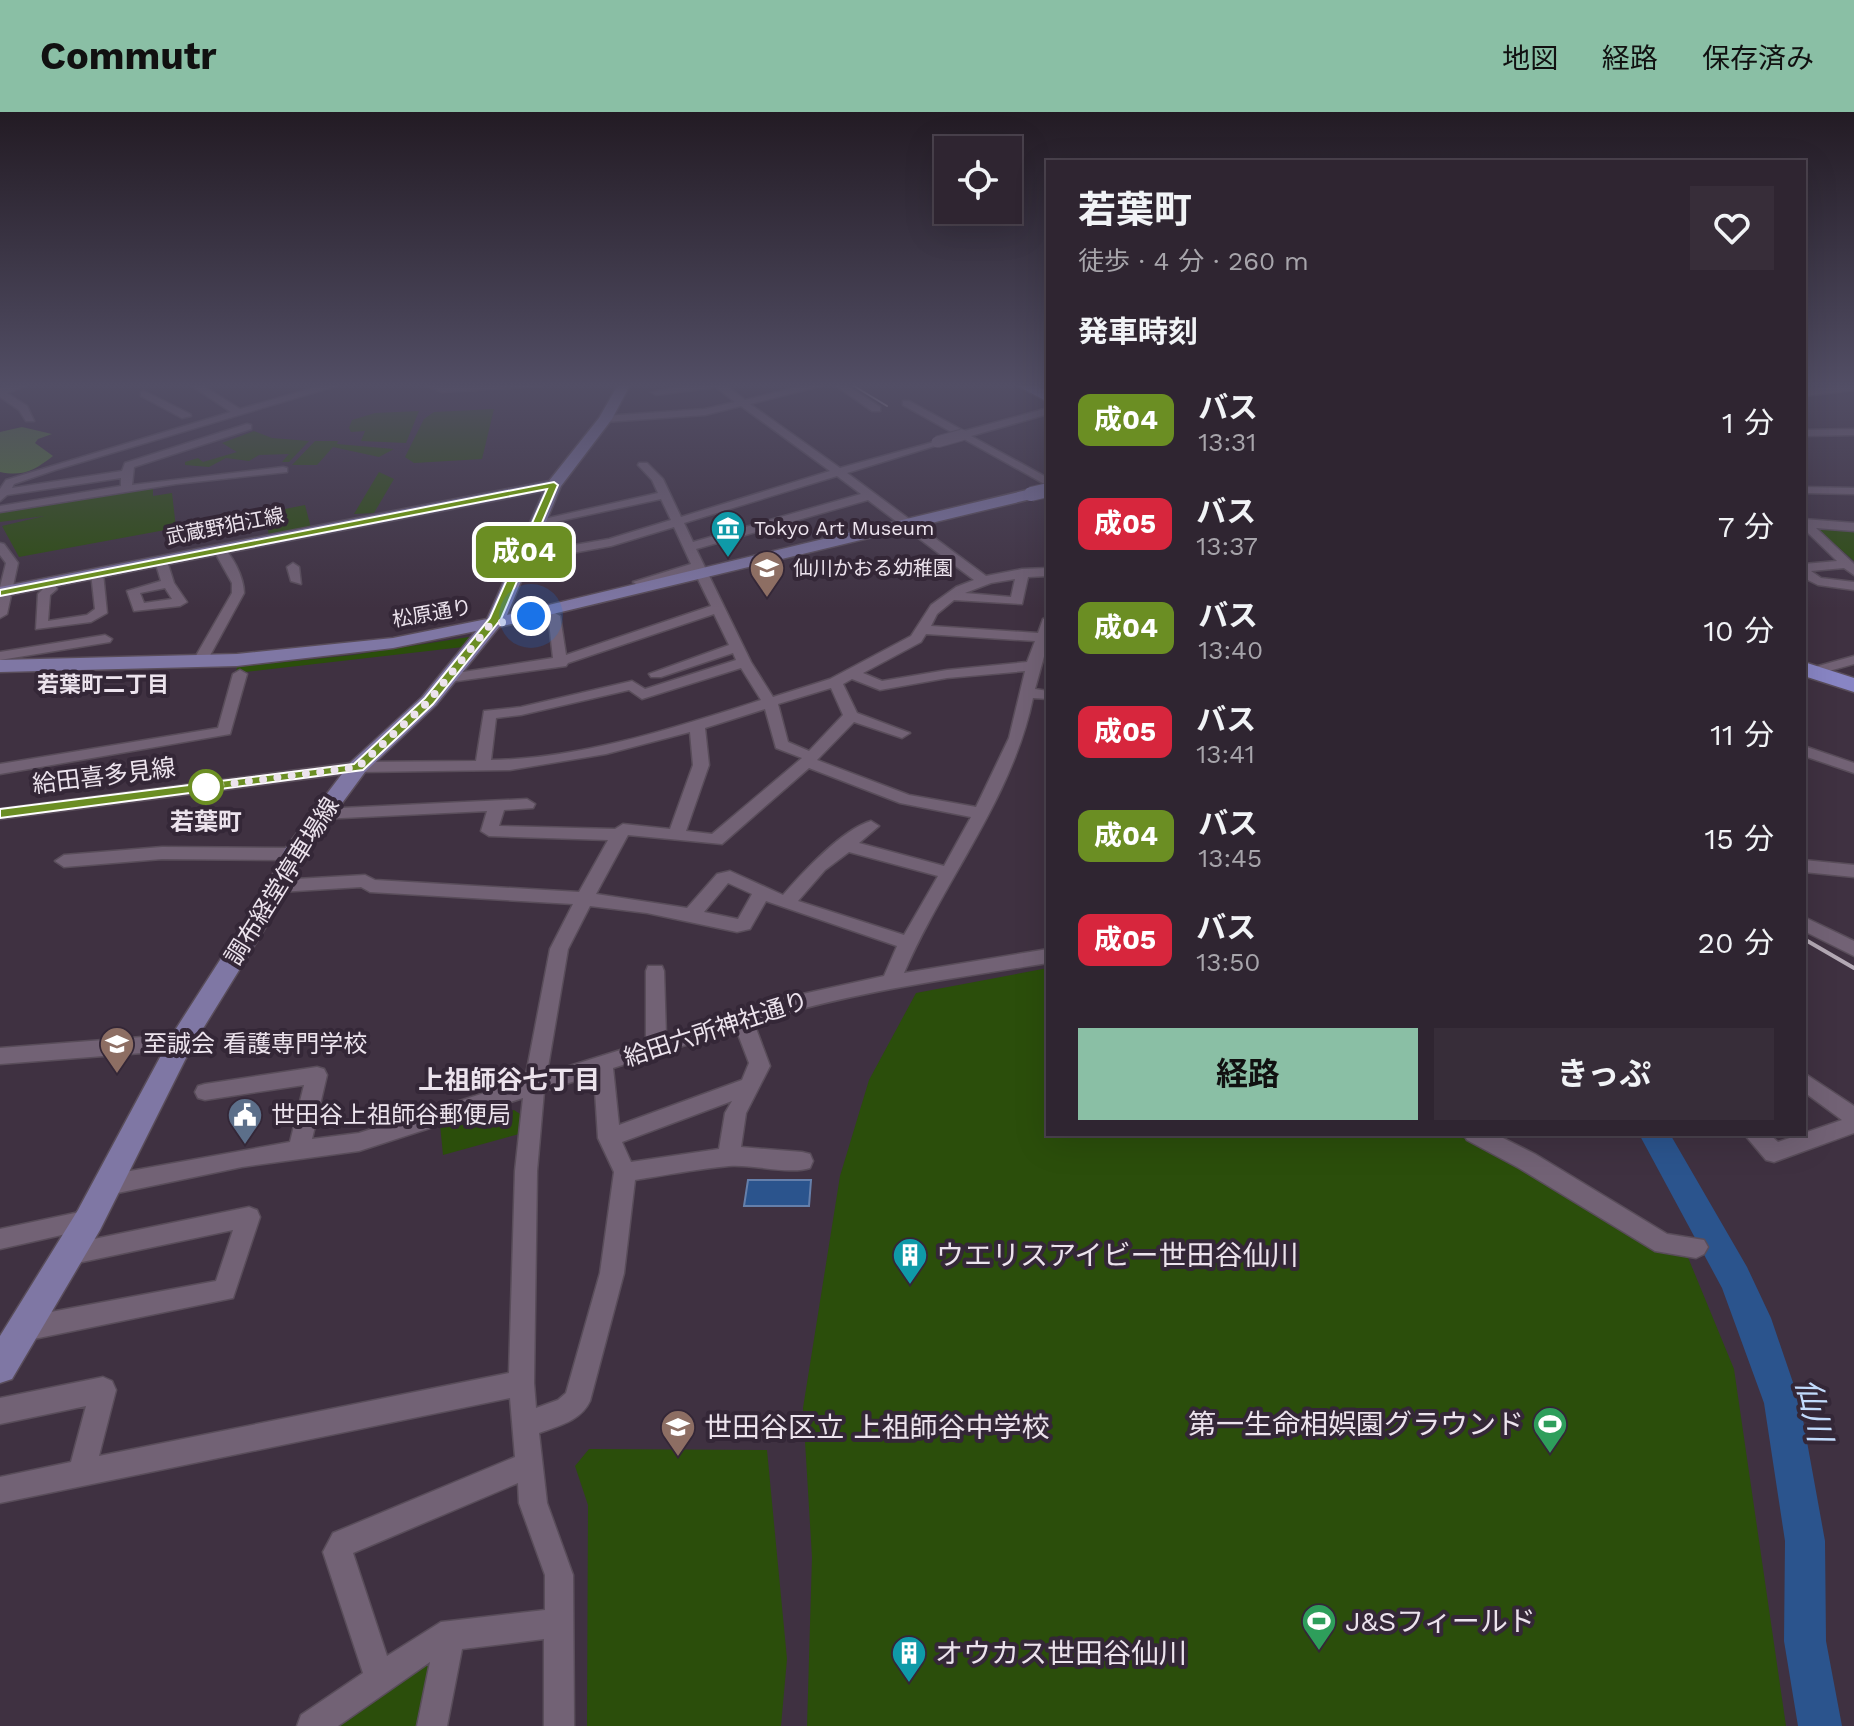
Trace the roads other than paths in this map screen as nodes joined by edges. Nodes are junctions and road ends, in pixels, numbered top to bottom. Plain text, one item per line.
1 (98, 458) edge
2 (150, 458) edge
3 (575, 458) edge
4 (819, 458) edge
5 (881, 458) edge
6 (1004, 458) edge
7 (643, 465) dead end
8 (283, 470) dead end
9 (837, 471) junction
10 (127, 474) junction
11 (1046, 482) edge
12 (554, 485) junction
13 (2, 489) edge
14 (126, 489) junction
15 (1046, 490) edge
16 (1806, 490) edge
17 (1854, 491) edge
18 (664, 495) junction
19 (871, 495) junction
20 (0, 509) edge
21 (677, 520) junction
22 (537, 522) junction
23 (1806, 523) edge
24 (909, 524) junction
25 (1806, 524) edge
26 (1854, 527) edge
27 (1827, 545) junction
28 (0, 547) edge
29 (689, 547) junction
30 (1806, 547) edge
31 (219, 549) junction
32 (522, 558) junction
33 (161, 561) junction
34 (293, 567) dead end
35 (1850, 568) edge
36 (700, 570) junction
37 (1046, 572) edge
38 (97, 573) junction
39 (1022, 573) junction
40 (1806, 574) edge
41 (297, 581) dead end
42 (984, 581) junction
43 (50, 582) junction
44 (639, 582) dead end
45 (168, 583) dead end
46 (1854, 586) edge
47 (3, 592) edge
48 (952, 596) junction
49 (718, 608) junction
50 (0, 614) edge
51 (553, 616) dead end
52 (490, 625) junction
53 (1046, 627) edge
54 (925, 630) junction
55 (1042, 637) junction
56 (105, 639) dead end
57 (737, 647) junction
58 (0, 656) edge
59 (1854, 660) edge
60 (200, 661) junction
61 (744, 662) junction
62 (561, 663) junction
63 (0, 666) edge
64 (1033, 666) junction
65 (1810, 669) edge
66 (240, 674) dead end
67 (656, 674) dead end
68 (853, 674) junction
69 (450, 678) junction
70 (1854, 679) edge
71 (835, 682) junction
72 (1854, 685) edge
73 (1026, 693) junction
74 (1046, 695) edge
75 (771, 704) junction
76 (851, 716) junction
77 (697, 726) junction
78 (902, 733) dead end
79 (1806, 752) edge
80 (809, 759) junction
81 (483, 765) junction
82 (358, 767) junction
83 (1854, 768) edge
84 (0, 769) edge
85 (527, 804) dead end
86 (497, 806) junction
87 (979, 813) junction
88 (0, 814) edge
89 (321, 814) junction
90 (871, 826) dead end
91 (620, 835) junction
92 (676, 835) junction
93 (844, 845) junction
94 (293, 854) junction
95 (64, 861) dead end
96 (1806, 866) edge
97 (1854, 871) edge
98 (948, 873) junction
99 (279, 886) junction
100 (761, 894) junction
101 (586, 899) junction
102 (786, 903) junction
103 (692, 914) junction
104 (1806, 924) edge
105 (908, 943) junction
106 (1854, 949) edge
107 (1046, 956) edge
108 (655, 971) dead end
109 (891, 982) junction
110 (742, 1018) junction
111 (181, 1042) junction
112 (656, 1047) junction
113 (0, 1056) edge
114 (603, 1065) junction
115 (1806, 1082) edge
116 (751, 1085) junction
117 (534, 1087) junction
118 (205, 1092) dead end
119 (1854, 1117) edge
120 (1844, 1127) edge
121 (1479, 1136) edge
122 (1757, 1136) edge
123 (609, 1138) junction
124 (1854, 1142) edge
125 (299, 1150) junction
126 (728, 1157) junction
127 (802, 1161) dead end
128 (625, 1172) junction
129 (108, 1185) junction
130 (89, 1220) junction
131 (0, 1239) edge
132 (1696, 1247) dead end
133 (68, 1254) junction
134 (24, 1329) junction
135 (0, 1367) edge
136 (521, 1383) junction
137 (0, 1411) edge
138 (525, 1425) junction
139 (529, 1465) junction
140 (81, 1474) junction
141 (0, 1490) edge
142 (560, 1623) junction
143 (450, 1636) junction
144 (380, 1678) junction
145 (312, 1726) edge
146 (432, 1726) edge
147 (559, 1726) edge

1 - 13 street
2 - 10 street
3 - 12 main road, 調布経堂停車場線
4 - 9 street
5 - 9 street, bridge
6 - 11 street
7 - 18 street
8 - 14 street
9 - 19 street
9 - 21 street
10 - 13 street
10 - 14 street
12 - 22 main road, 調布経堂停車場線
12 - 31 main road, 武蔵野狛江線
14 - 20 street
15 - 24 main road, 松原通り, bridge
16 - 17 street
18 - 21 street
18 - 22 street
19 - 24 street
19 - 29 street
21 - 29 street
21 - 32 street
22 - 32 main road, 調布経堂停車場線
23 - 26 street
24 - 36 main road, 松原通り
24 - 42 street
25 - 27 street
27 - 30 street
27 - 35 street
28 - 47 street
29 - 36 street
31 - 33 main road, 武蔵野狛江線
31 - 60 street
32 - 52 main road, 調布経堂停車場線
33 - 38 main road, 武蔵野狛江線
33 - 45 street
34 - 41 street
35 - 40 street
36 - 44 street
36 - 49 street
36 - 52 main road, 松原通り
37 - 39 street
38 - 43 main road, 武蔵野狛江線
38 - 43 street
39 - 42 street
39 - 48 street
40 - 46 street
42 - 48 street
43 - 47 main road, 武蔵野狛江線
47 - 50 street
48 - 54 street, 給田喜多見線
49 - 57 street
49 - 62 street
51 - 62 street
52 - 60 main road, 松原通り
52 - 69 main road, 調布経堂停車場線
53 - 55 street
54 - 55 street
54 - 68 street, 給田喜多見線
55 - 64 street
56 - 58 street
57 - 61 street
57 - 67 street
59 - 65 street
60 - 63 main road, 松原通り
61 - 75 street
61 - 81 street
62 - 69 street
64 - 68 street
64 - 73 street
65 - 70 highway
65 - 72 highway
66 - 84 street
68 - 71 street, 給田喜多見線
69 - 82 main road, 調布経堂停車場線
71 - 75 street, 給田喜多見線
71 - 76 street
73 - 74 street
73 - 87 street
75 - 77 street, 給田喜多見線
75 - 80 street
76 - 78 street
76 - 80 street
77 - 81 street, 給田喜多見線
77 - 92 street
79 - 83 street
80 - 87 street
80 - 92 street
81 - 82 street, 給田喜多見線
82 - 88 street, 給田喜多見線
82 - 89 main road, 調布経堂停車場線
85 - 86 street
86 - 89 street
86 - 91 street
87 - 98 street
89 - 94 main road, 調布経堂停車場線
90 - 93 street
91 - 92 street
91 - 101 street
93 - 98 street
93 - 102 street
94 - 95 street
94 - 99 main road, 調布経堂停車場線
96 - 97 street
98 - 105 street
99 - 101 street
99 - 111 main road, 調布経堂停車場線
100 - 102 street
100 - 103 street
100 - 103 street
101 - 103 street
101 - 117 street
102 - 105 street
104 - 106 street
105 - 109 street
107 - 109 street, 給田六所神社通り
108 - 112 street
109 - 110 street, 給田六所神社通り
110 - 112 street, 給田六所神社通り
110 - 116 street
111 - 113 street
111 - 129 main road, 調布経堂停車場線
112 - 114 street, 給田六所神社通り
114 - 117 street, 給田六所神社通り
114 - 123 street
115 - 119 street
116 - 123 street
116 - 126 street
117 - 125 street, 給田六所神社通り
117 - 136 street
118 - 125 street
120 - 122 street
120 - 124 street
121 - 132 street
123 - 128 street
125 - 129 street, 給田六所神社通り
126 - 127 street
126 - 128 street
128 - 138 street
129 - 130 main road, 調布経堂停車場線
130 - 131 street
130 - 133 main road, 調布経堂停車場線
133 - 134 main road, 調布経堂停車場線
133 - 134 street
134 - 135 main road, 調布経堂停車場線
136 - 138 street
136 - 140 street
137 - 140 street
138 - 139 street
139 - 142 street
139 - 144 street
140 - 141 street
142 - 143 street
142 - 147 street
143 - 144 street
143 - 146 street
144 - 145 street

